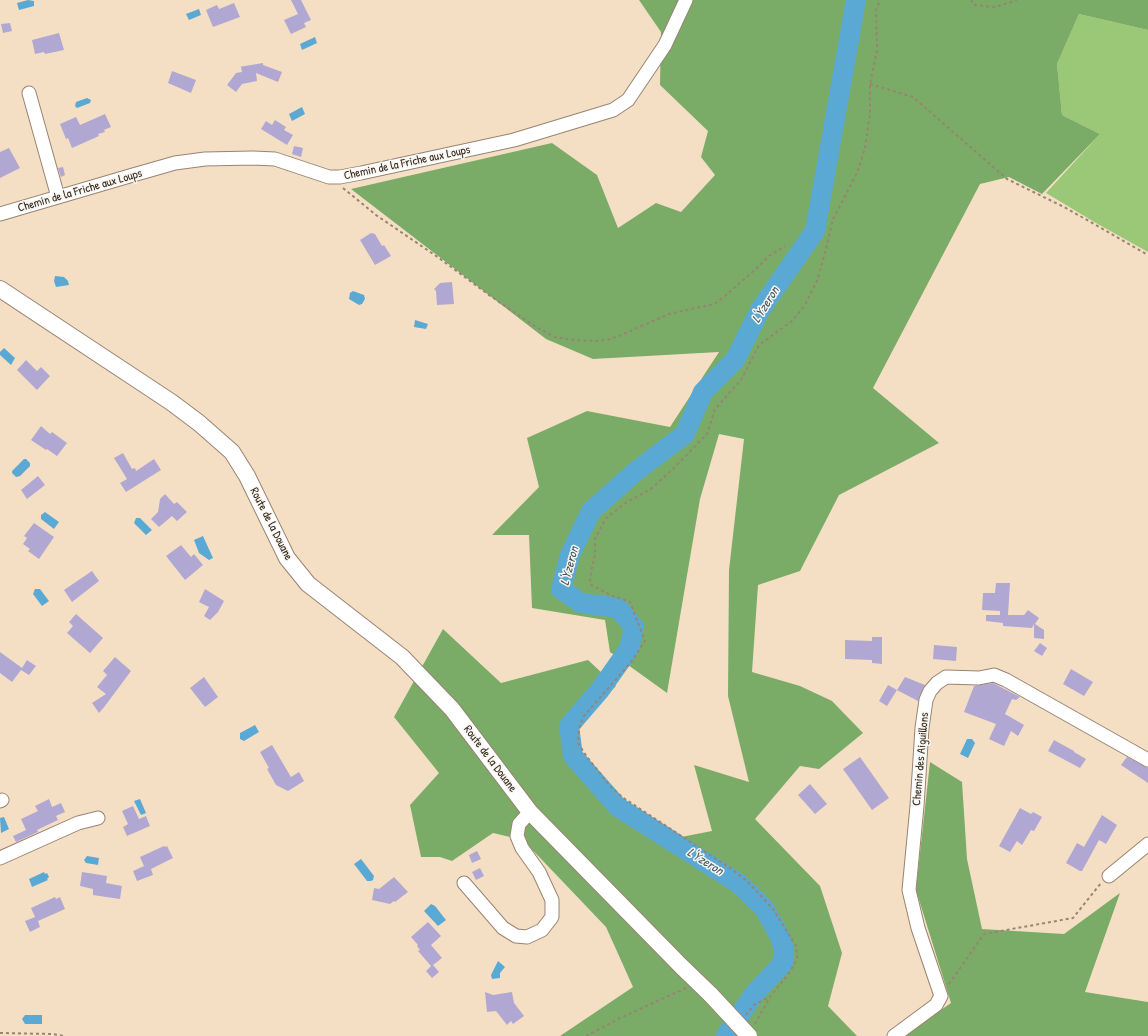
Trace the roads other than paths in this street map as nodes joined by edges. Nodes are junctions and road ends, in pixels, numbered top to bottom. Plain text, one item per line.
1 (686, 0) edge
2 (29, 93) dead end
3 (58, 197) junction
4 (0, 214) edge
5 (0, 289) edge
6 (1148, 760) edge
7 (530, 812) junction
8 (98, 818) dead end
9 (1148, 844) edge
10 (0, 858) edge
11 (1109, 876) road end
12 (464, 883) dead end
13 (750, 1031) edge
14 (894, 1036) edge

1 - 3 street, Chemin de la Friche aux Loups
2 - 3 street
3 - 4 street, Chemin de la Friche aux Loups
5 - 7 main road, Route de la Douane
6 - 14 street, Chemin des Aiguillons
7 - 12 street
7 - 13 main road, Route de la Douane, bridge
8 - 10 street
9 - 11 street

